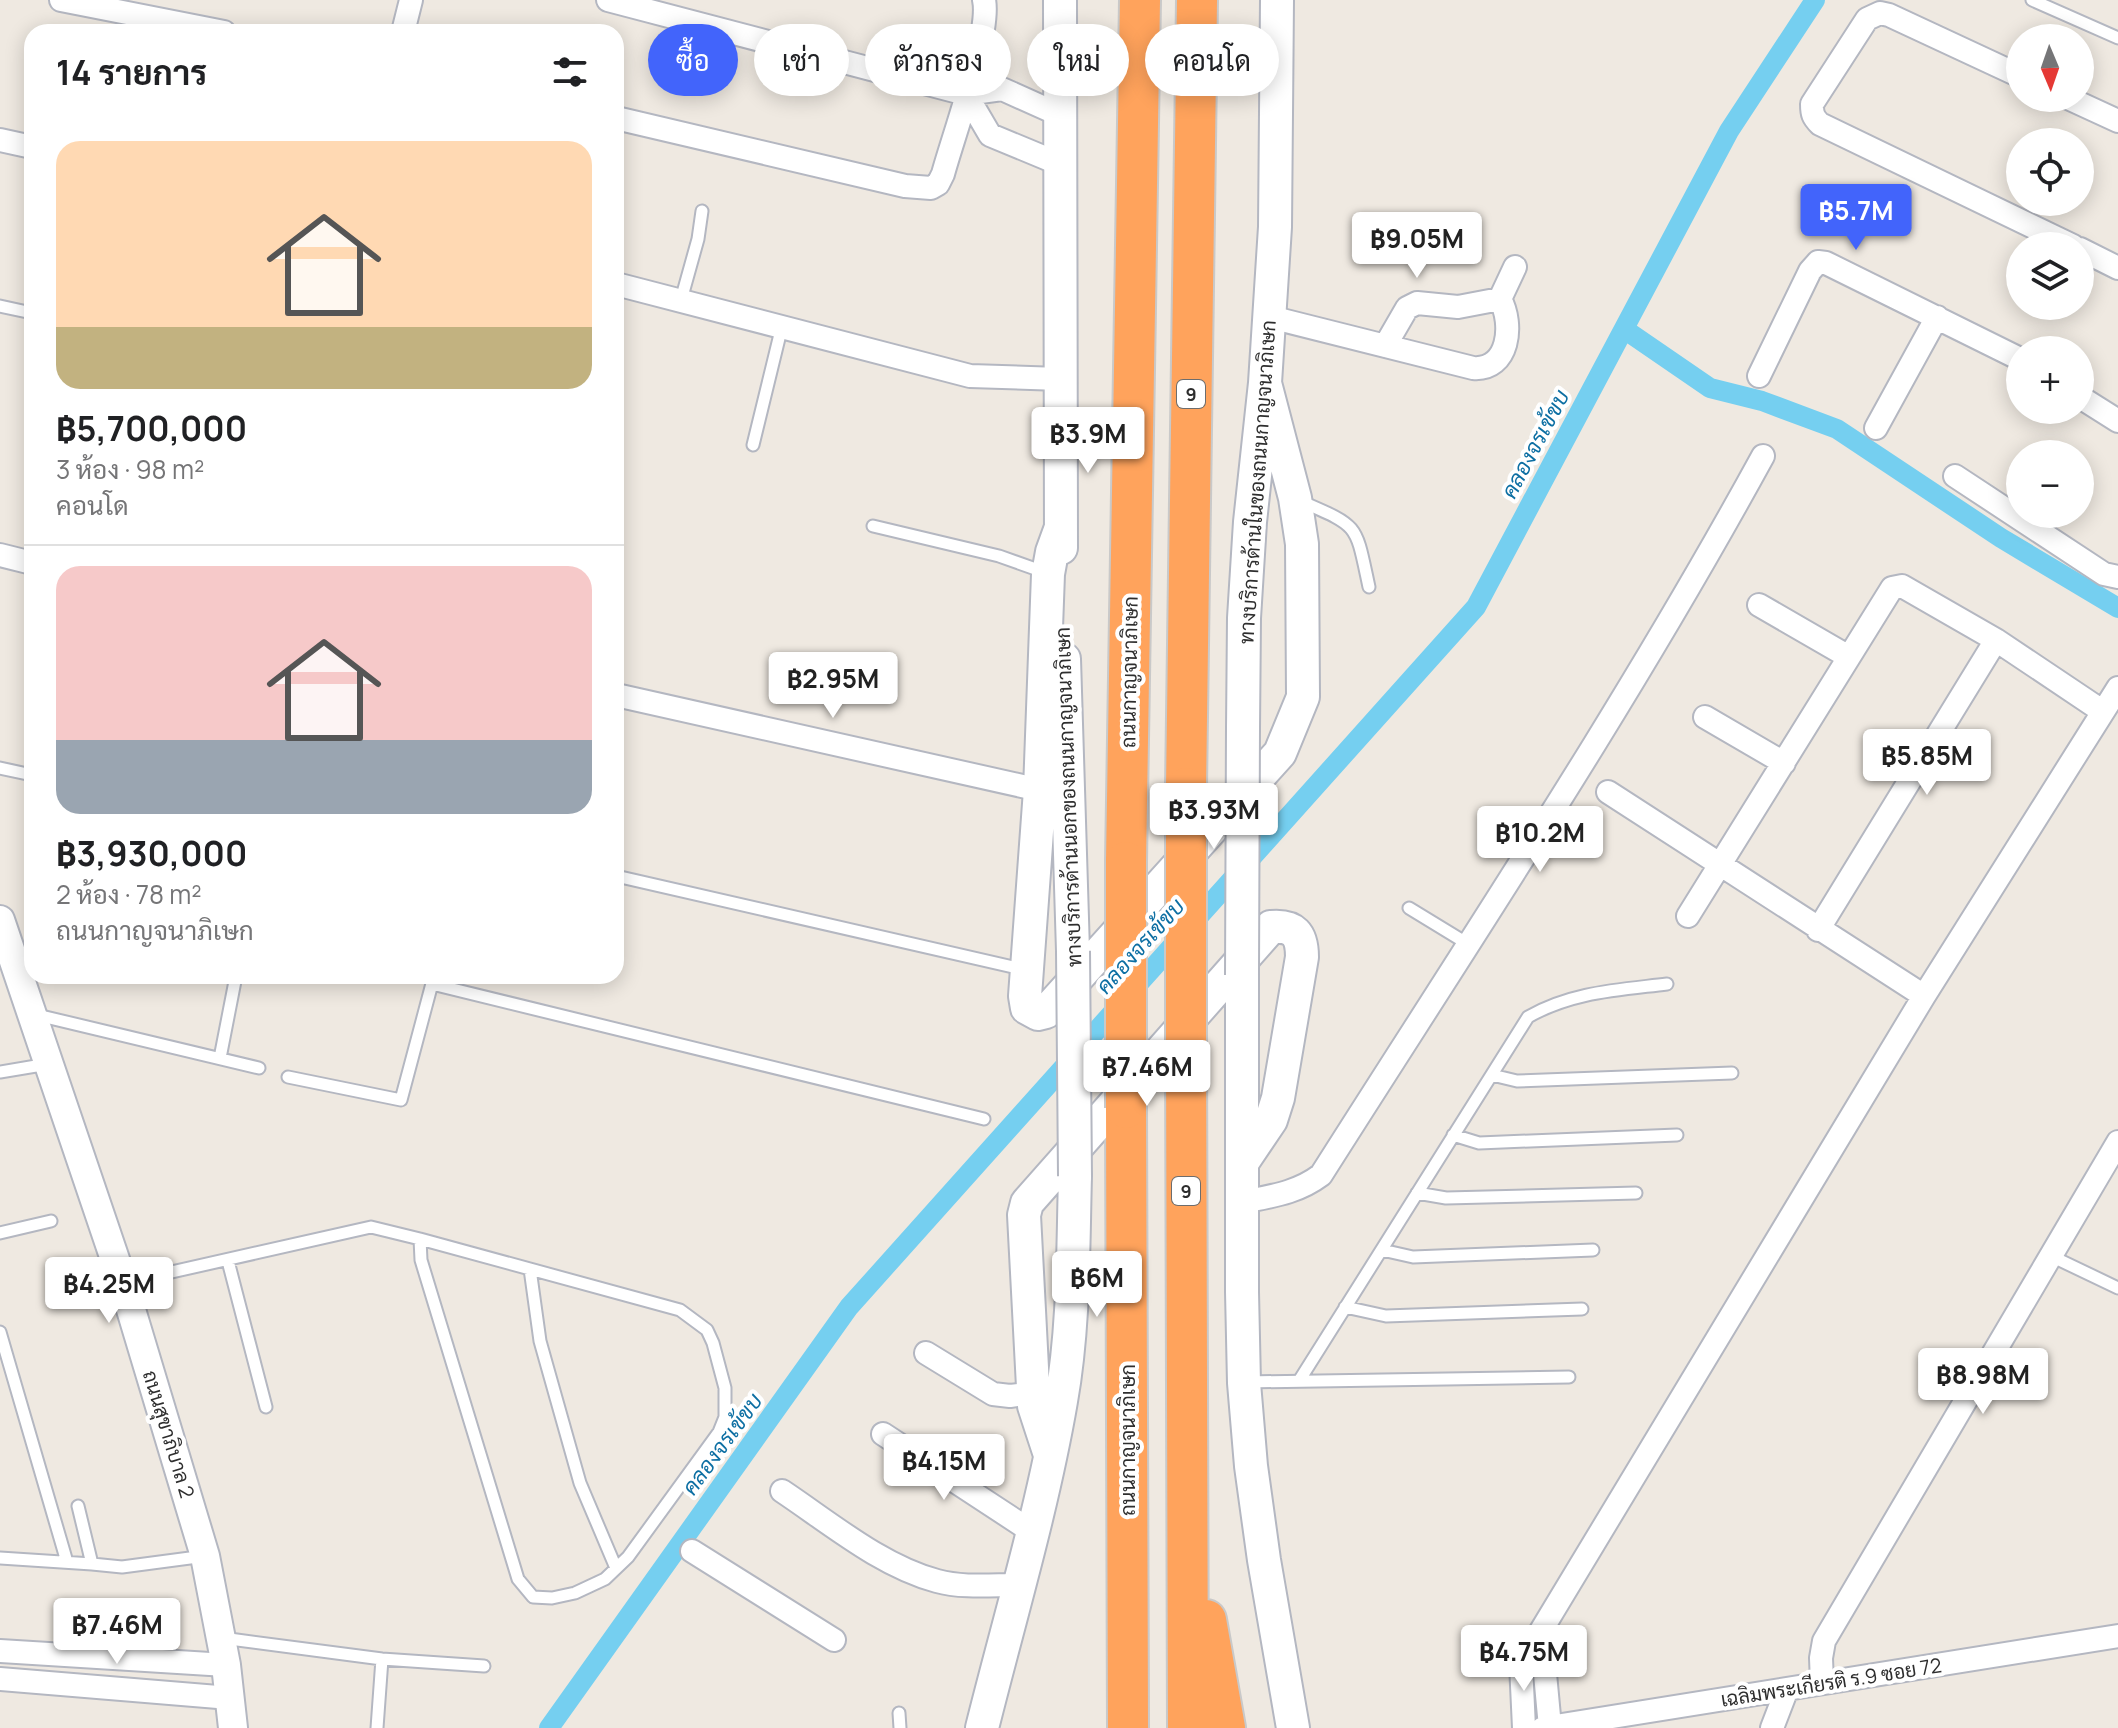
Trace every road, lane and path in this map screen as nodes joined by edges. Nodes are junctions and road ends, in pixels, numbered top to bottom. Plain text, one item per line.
1 (61, 0) edge
2 (411, 0) edge
3 (608, 0) edge
4 (984, 0) edge
5 (1060, 0) edge
6 (1140, 0) edge
7 (1197, 0) edge
8 (1277, 0) edge
9 (2032, 0) edge
10 (183, 24) edge
11 (405, 24) edge
12 (985, 24) edge
13 (2118, 38) edge
14 (865, 67) edge
15 (2006, 69) edge
16 (1011, 93) edge
17 (965, 96) edge
18 (967, 96) edge
19 (2094, 110) edge
20 (1060, 115) junction
21 (624, 120) edge
22 (2118, 121) edge
23 (0, 140) edge
24 (24, 145) edge
25 (1060, 164) junction
26 (702, 211) dead end
27 (2044, 232) edge
28 (2094, 256) edge
29 (1515, 267) dead end
30 (2118, 268) edge
31 (624, 286) edge
32 (1500, 299) junction
33 (681, 300) junction
34 (0, 306) edge
35 (24, 311) edge
36 (1270, 317) junction
37 (1937, 317) junction
38 (782, 325) junction
39 (1385, 346) junction
40 (2006, 352) edge
41 (1759, 376) dead end
42 (1060, 379) junction
43 (1265, 383) junction
44 (2094, 406) edge
45 (2118, 421) edge
46 (1876, 428) dead end
47 (753, 445) dead end
48 (1763, 456) dead end
49 (1955, 476) dead end
50 (1295, 498) junction
51 (873, 526) dead end
52 (1060, 530) junction
53 (0, 555) edge
54 (24, 561) edge
55 (1048, 574) junction
56 (2118, 577) edge
57 (1369, 587) dead end
58 (1759, 605) dead end
59 (1996, 640) junction
60 (1849, 657) junction
61 (2118, 688) edge
62 (624, 697) edge
63 (2102, 711) junction
64 (1705, 717) dead end
65 (1784, 763) junction
66 (0, 768) edge
67 (24, 773) edge
68 (1040, 790) junction
69 (1608, 792) dead end
70 (1721, 866) junction
71 (624, 878) edge
72 (1409, 908) dead end
73 (1688, 916) dead end
74 (0, 920) edge
75 (1818, 930) junction
76 (1468, 944) junction
77 (1027, 970) junction
78 (234, 984) edge
79 (432, 984) edge
80 (449, 984) edge
81 (1667, 984) dead end
82 (1924, 996) junction
83 (32, 1015) junction
84 (220, 1058) junction
85 (49, 1064) junction
86 (259, 1068) dead end
87 (0, 1072) edge
88 (1732, 1073) dead end
89 (1492, 1075) junction
90 (288, 1077) dead end
91 (984, 1119) dead end
92 (1453, 1135) junction
93 (1677, 1135) dead end
94 (2118, 1142) edge
95 (1244, 1160) junction
96 (1417, 1193) junction
97 (1636, 1193) dead end
98 (1243, 1202) junction
99 (51, 1221) dead end
100 (0, 1233) edge
101 (420, 1239) junction
102 (1382, 1250) junction
103 (1593, 1250) dead end
104 (2051, 1256) junction
105 (228, 1261) junction
106 (530, 1269) junction
107 (123, 1283) junction
108 (2118, 1288) edge
109 (1345, 1307) junction
110 (1582, 1309) dead end
111 (0, 1332) edge
112 (926, 1353) dead end
113 (1569, 1377) dead end
114 (1299, 1381) junction
115 (1244, 1383) junction
116 (1034, 1393) junction
117 (266, 1407) dead end
118 (883, 1434) dead end
119 (1050, 1455) junction
120 (782, 1491) dead end
121 (1185, 1494) junction
122 (78, 1506) dead end
123 (1031, 1531) junction
124 (692, 1551) dead end
125 (205, 1556) junction
126 (0, 1558) edge
127 (67, 1562) junction
128 (92, 1564) junction
129 (616, 1568) junction
130 (1128, 1570) junction
131 (1018, 1585) junction
132 (2118, 1636) edge
133 (834, 1640) dead end
134 (1534, 1646) junction
135 (0, 1651) edge
136 (223, 1651) junction
137 (382, 1659) junction
138 (484, 1666) dead end
139 (0, 1679) edge
140 (1822, 1683) junction
141 (1787, 1689) junction
142 (230, 1698) junction
143 (899, 1713) dead end
144 (1547, 1727) edge
145 (233, 1728) edge
146 (377, 1728) edge
147 (900, 1728) edge
148 (982, 1728) edge
149 (1107, 1728) edge
150 (1128, 1728) edge
151 (1188, 1728) edge
152 (1225, 1728) edge
153 (1293, 1728) edge
154 (1524, 1728) edge
155 (1772, 1728) edge

1 - 10 street
2 - 11 street
3 - 14 street
4 - 12 street
5 - 20 main road, ทางบริการด้านนอกของถนนกาญจนาภิเษก
6 - 130 highway, ถนนกาญจนาภิเษก, bridge
7 - 121 highway, 9, bridge
8 - 36 main road, ทางบริการด้านในของถนนกาญจนาภิเษก
9 - 13 lane
15 - 27 street
16 - 20 street
17 - 21 street
18 - 25 street
19 - 22 street
20 - 25 main road, ทางบริการด้านนอกของถนนกาญจนาภิเษก
23 - 24 street
25 - 42 main road, ทางบริการด้านนอกของถนนกาญจนาภิเษก
26 - 33 lane
28 - 30 street
29 - 32 street
31 - 33 street
32 - 39 street
32 - 39 street
33 - 38 street
34 - 35 lane
36 - 39 street
36 - 43 main road, ทางบริการด้านในของถนนกาญจนาภิเษก
37 - 40 street
37 - 41 street
37 - 46 street
38 - 42 street
38 - 47 lane
42 - 52 main road, ทางบริการด้านนอกของถนนกาญจนาภิเษก
43 - 50 main road
43 - 95 main road, ทางบริการด้านในของถนนกาญจนาภิเษก, bridge
44 - 45 street
48 - 76 street
49 - 56 street
50 - 57 lane
50 - 77 main road
51 - 55 lane
52 - 55 main road
52 - 119 main road, ทางบริการด้านนอกของถนนกาญจนาภิเษก, bridge
53 - 54 street
55 - 68 main road
58 - 60 street
59 - 60 street
59 - 63 street
59 - 75 street
60 - 65 street
61 - 63 street
62 - 68 street
63 - 82 street
64 - 65 street
65 - 70 street
66 - 67 lane
68 - 77 main road
69 - 70 street
70 - 73 street
70 - 75 street
71 - 77 lane
72 - 76 lane
74 - 83 street, ถนนสุขาภิบาล 2
75 - 82 street
76 - 98 street
78 - 84 lane
79 - 90 lane
80 - 91 lane
81 - 89 lane
82 - 134 street
83 - 84 lane
83 - 85 street, ถนนสุขาภิบาล 2
84 - 86 lane
85 - 87 lane
85 - 107 street, ถนนสุขาภิบาล 2
88 - 89 lane
89 - 92 lane
92 - 93 lane
92 - 96 lane
94 - 104 street
95 - 98 main road, ทางบริการด้านในของถนนกาญจนาภิเษก
95 - 116 main road
96 - 97 lane
96 - 102 lane
98 - 115 main road, ทางบริการด้านในของถนนกาญจนาภิเษก
99 - 100 lane
101 - 105 lane
101 - 106 lane
101 - 129 lane
102 - 103 lane
102 - 109 lane
104 - 108 lane
104 - 140 street
105 - 107 lane
105 - 117 lane
106 - 129 lane
106 - 129 lane
107 - 125 street, ถนนสุขาภิบาล 2
109 - 110 lane
109 - 114 lane
111 - 127 lane
112 - 116 street
113 - 114 lane
114 - 115 lane
115 - 153 main road, ทางบริการด้านในของถนนกาญจนาภิเษก
116 - 119 main road
118 - 123 street
119 - 123 main road, ทางบริการด้านนอกของถนนกาญจนาภิเษก
120 - 131 street
121 - 151 highway, 9
121 - 152 highway
122 - 128 lane
123 - 131 main road, ทางบริการด้านนอกของถนนกาญจนาภิเษก
124 - 133 street
125 - 128 lane
125 - 136 street, ถนนสุขาภิบาล 2
126 - 127 lane
127 - 128 lane
130 - 149 highway
130 - 150 highway, ถนนกาญจนาภิเษก
131 - 148 main road, ทางบริการด้านนอกของถนนกาญจนาภิเษก
132 - 140 street, เฉลิมพระเกียรติ ร.9 ซอย 72
134 - 144 street
134 - 154 street
135 - 136 street
136 - 137 lane
136 - 142 street, ถนนสุขาภิบาล 2
137 - 138 lane
137 - 146 lane
139 - 142 street
140 - 141 street, เฉลิมพระเกียรติ ร.9 ซอย 72
141 - 144 street, เฉลิมพระเกียรติ ร.9 ซอย 72
141 - 155 street
142 - 145 street, ถนนสุขาภิบาล 2
143 - 147 lane

